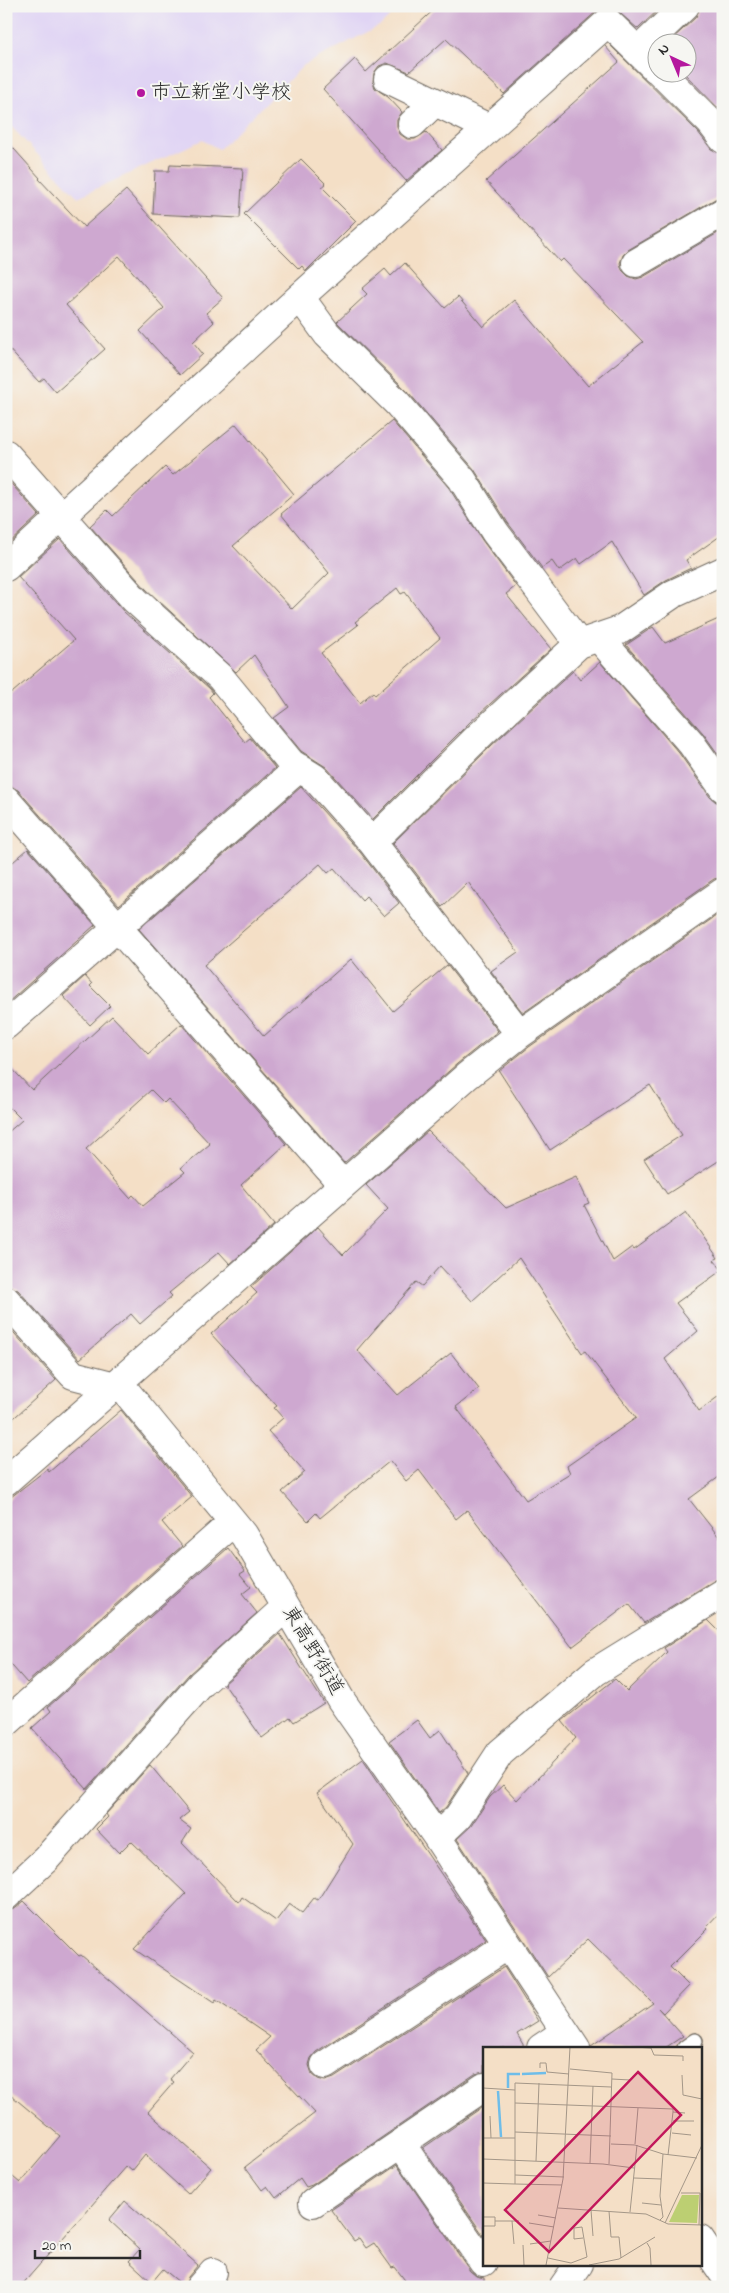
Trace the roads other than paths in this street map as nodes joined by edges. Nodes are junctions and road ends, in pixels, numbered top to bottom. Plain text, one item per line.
1 (685, 6) edge
2 (667, 32) edge
3 (646, 59) edge
4 (388, 79) dead end
5 (671, 82) edge
6 (435, 102) junction
7 (412, 124) dead end
8 (719, 124) edge
9 (489, 128) junction
10 (723, 212) edge
11 (636, 263) dead end
12 (300, 297) junction
13 (6, 454) edge
14 (62, 517) junction
15 (6, 567) edge
16 (723, 571) edge
17 (589, 641) junction
18 (299, 768) junction
19 (723, 788) edge
20 (6, 800) edge
21 (372, 842) junction
22 (723, 892) edge
23 (117, 927) junction
24 (6, 1025) edge
25 (520, 1034) junction
26 (343, 1185) junction
27 (6, 1300) edge
28 (116, 1386) junction
29 (6, 1481) edge
30 (233, 1522) junction
31 (719, 1601) edge
32 (286, 1607) junction
33 (6, 1723) edge
34 (437, 1837) junction
35 (6, 1896) edge
36 (508, 1946) junction
37 (570, 2040) edge
38 (545, 2047) edge
39 (325, 2065) dead end
40 (483, 2088) edge
41 (401, 2144) junction
42 (313, 2203) dead end
43 (702, 2242) edge
44 (483, 2262) dead end
45 (578, 2266) edge
46 (723, 2273) edge
47 (563, 2287) edge

1 - 2 street
3 - 9 street
4 - 6 street
5 - 8 street
6 - 7 street
6 - 9 street
9 - 12 street
10 - 11 street
12 - 14 street
12 - 17 street
13 - 14 street
14 - 15 street
14 - 18 street
16 - 17 street
17 - 19 street
17 - 21 street
18 - 21 street
18 - 23 street
20 - 23 street
21 - 25 street
22 - 25 street
23 - 24 street
23 - 26 street
25 - 26 street
26 - 28 street
27 - 28 street, 東高野街道
28 - 29 street
28 - 30 street, 東高野街道
30 - 32 street, 東高野街道
30 - 33 street
31 - 34 street
32 - 34 street, 東高野街道
32 - 35 street
34 - 36 street, 東高野街道
36 - 37 street, 東高野街道
36 - 39 street
37 - 38 street
40 - 41 street
41 - 42 street
41 - 44 street
43 - 46 street
45 - 47 street

